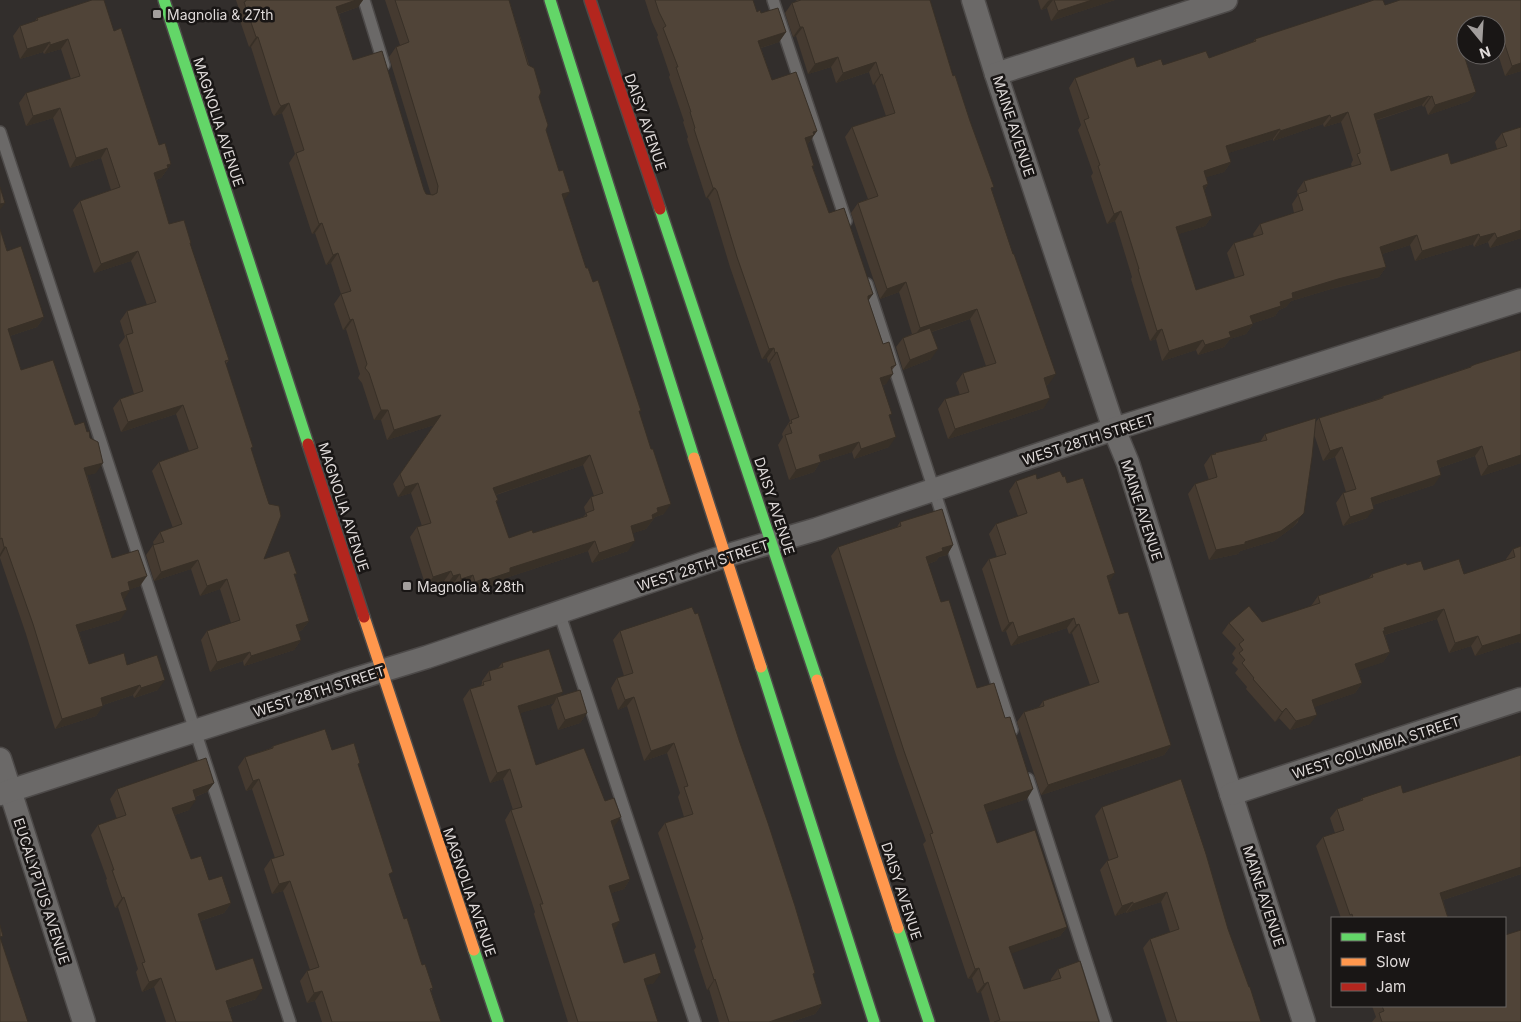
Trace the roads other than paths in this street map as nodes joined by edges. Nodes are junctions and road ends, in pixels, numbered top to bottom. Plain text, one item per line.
1 (164, 0) edge
2 (364, 0) edge
3 (550, 0) edge
4 (590, 0) edge
5 (773, 0) edge
6 (973, 0) edge
7 (1226, 0) edge
8 (1182, 7) edge
9 (996, 74) junction
10 (387, 75) edge
11 (0, 132) edge
12 (851, 236) edge
13 (863, 273) edge
14 (1521, 300) edge
15 (1114, 429) junction
16 (935, 490) junction
17 (772, 544) junction
18 (725, 556) junction
19 (559, 612) junction
20 (382, 671) junction
21 (1521, 699) edge
22 (196, 731) junction
23 (1014, 737) edge
24 (0, 759) edge
25 (1024, 766) edge
26 (5, 793) edge
27 (1231, 794) junction
28 (84, 1022) edge
29 (290, 1022) edge
30 (498, 1022) edge
31 (695, 1022) edge
32 (874, 1022) edge
33 (929, 1022) edge
34 (1106, 1022) edge
35 (1304, 1022) edge

1 - 20 street, MAGNOLIA AVENUE
2 - 10 lane
3 - 18 street
4 - 17 street, DAISY AVENUE
5 - 12 lane
6 - 9 street, MAINE AVENUE
7 - 8 street
8 - 9 street
9 - 15 street, MAINE AVENUE
11 - 22 lane
13 - 16 lane
14 - 15 street, WEST 28TH STREET
15 - 16 street, WEST 28TH STREET
15 - 27 street, MAINE AVENUE
16 - 17 street, WEST 28TH STREET
16 - 23 lane
17 - 18 street, WEST 28TH STREET
17 - 33 street, DAISY AVENUE
18 - 19 street, WEST 28TH STREET
18 - 32 street
19 - 20 street, WEST 28TH STREET
19 - 31 lane
20 - 22 street, WEST 28TH STREET
20 - 30 street, MAGNOLIA AVENUE
21 - 27 street, WEST COLUMBIA STREET
22 - 26 street, WEST 28TH STREET
22 - 29 lane
24 - 26 street, EUCALYPTUS AVENUE
25 - 34 lane
26 - 28 street, EUCALYPTUS AVENUE
27 - 35 street, MAINE AVENUE

